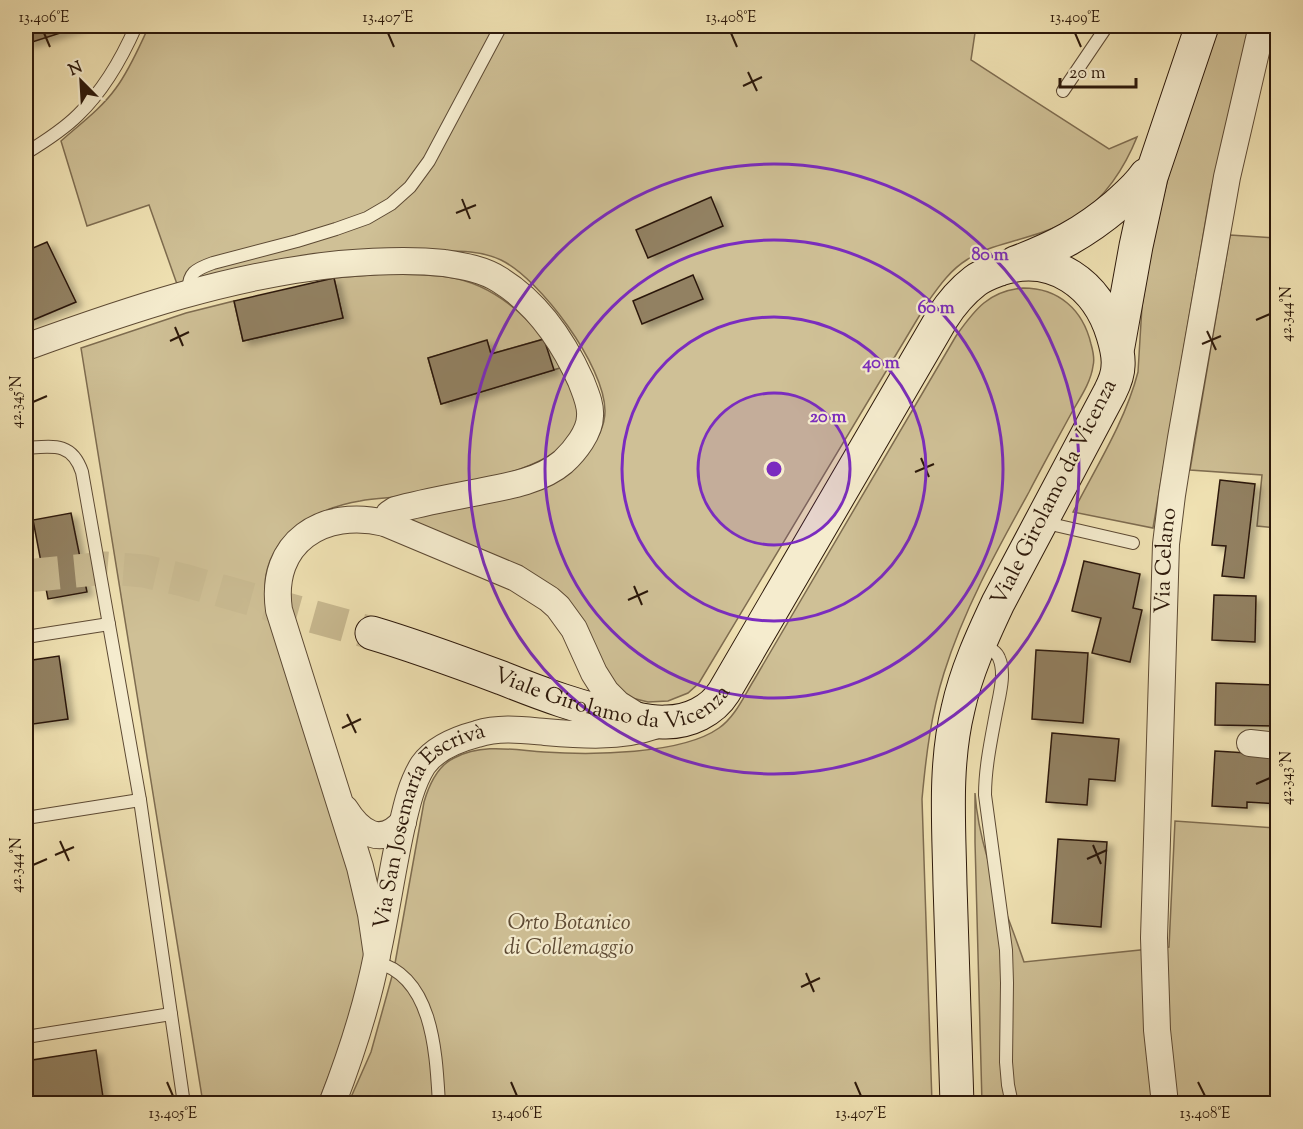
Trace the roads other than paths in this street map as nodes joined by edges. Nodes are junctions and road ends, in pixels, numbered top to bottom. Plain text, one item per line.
1 (136, 26) edge
2 (501, 26) edge
3 (1107, 26) edge
4 (1202, 26) edge
5 (1262, 26) edge
6 (1063, 91) dead end
7 (26, 153) edge
8 (1152, 164) junction
9 (998, 270) junction
10 (1121, 270) junction
11 (1071, 276) junction
12 (189, 293) junction
13 (1108, 321) junction
14 (26, 347) edge
15 (1118, 357) junction
16 (26, 448) edge
17 (1041, 522) junction
18 (385, 523) junction
19 (1133, 543) dead end
20 (109, 624) junction
21 (372, 633) tunnel mouth
22 (26, 637) edge
23 (980, 643) junction
24 (656, 722) junction
25 (1250, 743) dead end
26 (1278, 746) edge
27 (339, 798) junction
28 (140, 800) junction
29 (26, 818) edge
30 (403, 822) junction
31 (376, 959) junction
32 (171, 1014) junction
33 (26, 1037) edge
34 (184, 1104) edge
35 (332, 1104) edge
36 (439, 1104) edge
37 (957, 1104) edge
38 (1012, 1104) edge
39 (1165, 1104) edge

1 - 7 lane
2 - 12 lane
3 - 6 lane
4 - 8 main road
5 - 39 street, Via Celano
8 - 9 main road
8 - 10 main road
9 - 11 main road, Viale Girolamo da Vicenza
9 - 24 main road, Viale Girolamo da Vicenza
10 - 11 main road
10 - 13 main road
10 - 15 main road
11 - 13 main road, Viale Girolamo da Vicenza
12 - 14 street
12 - 18 street
13 - 15 main road, Viale Girolamo da Vicenza
15 - 17 main road, Viale Girolamo da Vicenza
16 - 20 lane
17 - 19 lane
17 - 23 main road, Viale Girolamo da Vicenza
18 - 24 street
18 - 27 street
20 - 22 lane
20 - 28 lane
21 - 24 main road, Viale Girolamo da Vicenza
23 - 37 main road, Viale Girolamo da Vicenza
23 - 38 lane
24 - 30 street, Via San Josemaría Escrivà
25 - 26 street
27 - 30 street
27 - 31 street
28 - 29 lane
28 - 32 lane
30 - 31 street, Via San Josemaría Escrivà
31 - 35 street, Via San Josemaría Escrivà
31 - 36 lane
32 - 33 lane
32 - 34 lane

